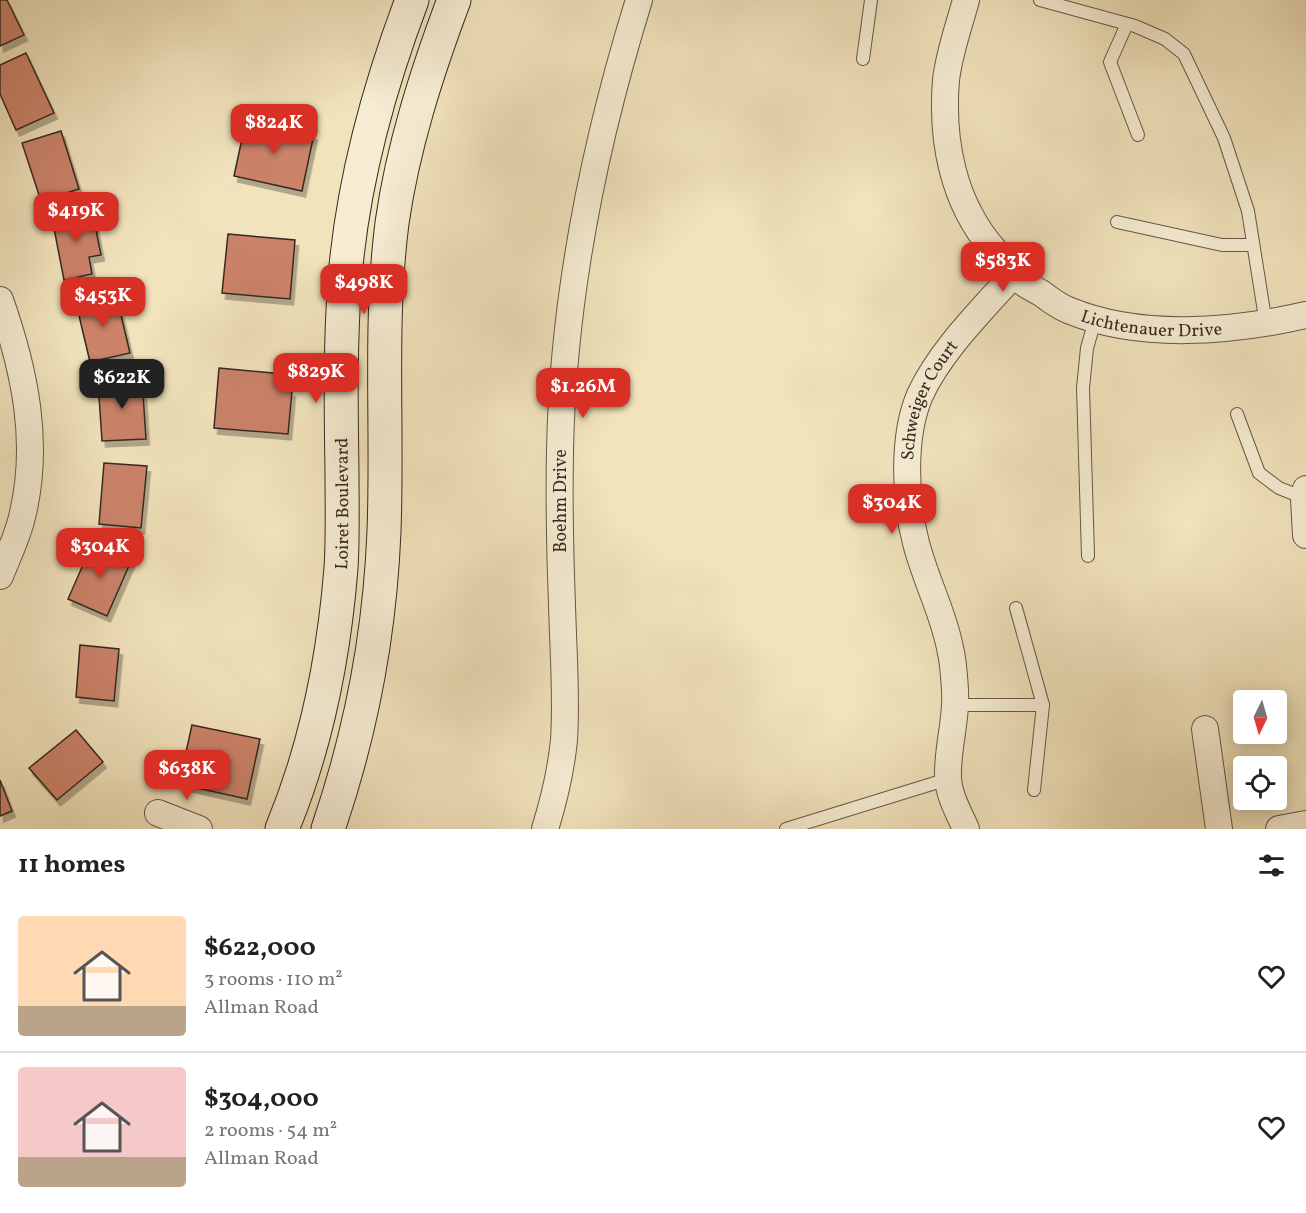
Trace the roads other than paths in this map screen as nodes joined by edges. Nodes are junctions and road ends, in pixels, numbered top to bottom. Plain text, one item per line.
1 (412, 0) edge
2 (454, 0) edge
3 (639, 0) edge
4 (871, 0) edge
5 (966, 0) edge
6 (1040, 0) edge
7 (1127, 24) junction
8 (863, 59) dead end
9 (1138, 135) dead end
10 (1118, 222) dead end
11 (1253, 244) junction
12 (1015, 273) junction
13 (0, 300) edge
14 (1306, 315) edge
15 (1095, 320) junction
16 (1266, 324) junction
17 (342, 339) junction
18 (384, 341) junction
19 (1237, 414) dead end
20 (1305, 494) edge
21 (1306, 535) edge
22 (1088, 556) dead end
23 (0, 576) edge
24 (1016, 608) dead end
25 (955, 705) junction
26 (1043, 705) junction
27 (1205, 729) dead end
28 (948, 779) junction
29 (1034, 790) dead end
30 (158, 813) dead end
31 (199, 829) edge
32 (282, 829) edge
33 (328, 829) edge
34 (545, 829) edge
35 (786, 829) edge
36 (966, 829) edge
37 (1219, 829) edge

1 - 17 street, Loiret Boulevard
2 - 18 street
3 - 34 street, Boehm Drive
4 - 8 lane
5 - 12 street, Lichtenauer Drive
6 - 7 lane
7 - 9 lane
7 - 11 lane
10 - 11 lane
11 - 16 lane
12 - 15 street, Lichtenauer Drive
12 - 25 street, Schweiger Court
13 - 23 street
14 - 16 street, Lichtenauer Drive
15 - 16 street, Lichtenauer Drive
15 - 22 lane
17 - 18 street
17 - 32 street, Loiret Boulevard
18 - 33 street
19 - 20 lane
20 - 21 street
24 - 26 lane
25 - 26 lane
25 - 28 street, Schweiger Court
26 - 29 lane
27 - 37 street
28 - 35 lane
28 - 36 street, Schweiger Court
30 - 31 street

